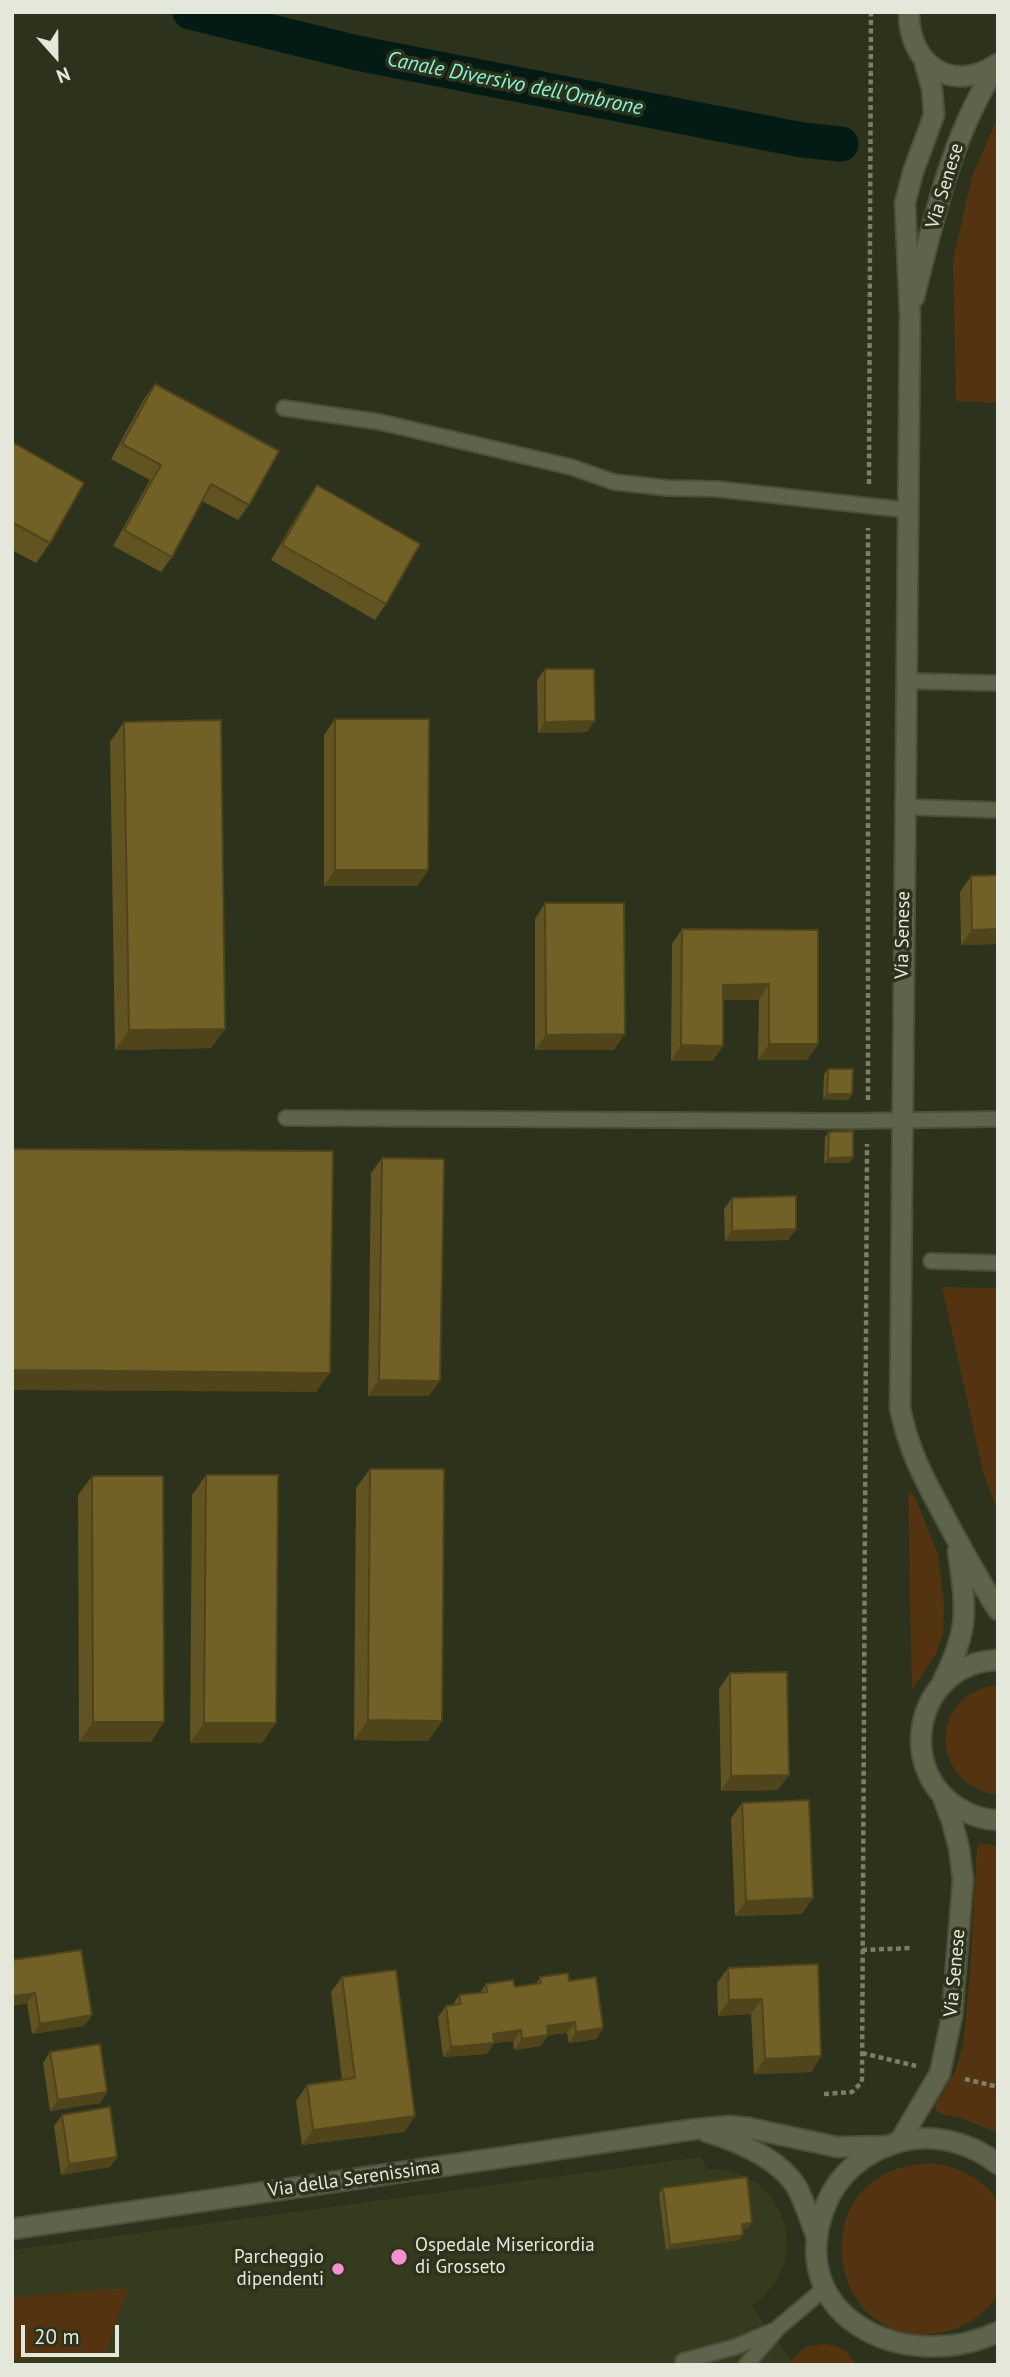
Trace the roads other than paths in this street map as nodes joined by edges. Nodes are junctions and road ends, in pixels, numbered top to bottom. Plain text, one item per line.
1 (909, 12) edge
2 (924, 60) junction
3 (998, 64) edge
4 (910, 315) junction
5 (284, 408) dead end
6 (907, 510) junction
7 (905, 681) junction
8 (998, 683) edge
9 (905, 807) junction
10 (998, 810) edge
11 (286, 1118) dead end
12 (998, 1119) edge
13 (902, 1121) junction
14 (931, 1261) dead end
15 (998, 1263) edge
16 (957, 1543) junction
17 (998, 1610) edge
18 (998, 1660) edge
19 (940, 1687) junction
20 (942, 1795) junction
21 (998, 1820) edge
22 (696, 2129) junction
23 (893, 2143) junction
24 (998, 2164) edge
25 (12, 2229) edge
26 (817, 2238) junction
27 (824, 2289) junction
28 (779, 2328) junction
29 (990, 2338) edge
30 (682, 2361) dead end
31 (747, 2365) edge
32 (963, 2365) edge

1 - 2 main road, Via Senese
2 - 3 main road, Via Senese
2 - 4 main road, Via Senese
3 - 4 main road, Via Senese
4 - 6 main road, Via Senese
5 - 6 lane
6 - 7 main road, Via Senese
7 - 8 lane
7 - 9 main road, Via Senese
9 - 10 lane
9 - 13 main road, Via Senese
11 - 13 lane
12 - 13 lane
13 - 16 main road, Via Senese
14 - 15 lane
16 - 17 main road, Via Senese
16 - 19 main road, Via Senese
18 - 19 main road, Via Senese
19 - 20 main road, Via Senese
20 - 21 main road, Via Senese
20 - 23 main road, Via Senese
22 - 23 main road, Via della Serenissima
22 - 25 main road, Via della Serenissima
22 - 26 main road, Via della Serenissima
23 - 24 main road, Via Senese
23 - 26 main road, Via Senese
26 - 27 main road, Via Senese
27 - 28 lane
27 - 29 main road, Via Senese
28 - 30 lane
28 - 31 lane
29 - 32 main road, Via Senese

